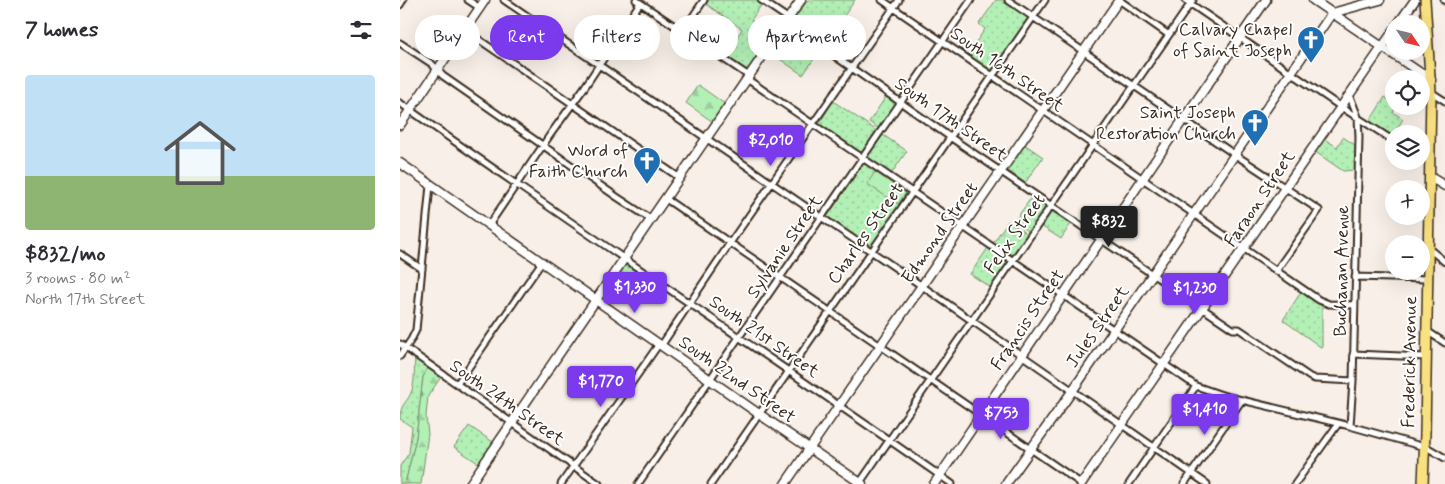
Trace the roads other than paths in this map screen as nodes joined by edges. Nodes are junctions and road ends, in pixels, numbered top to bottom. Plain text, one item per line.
1 (403, 0) edge
2 (468, 0) edge
3 (485, 0) edge
4 (504, 0) edge
5 (704, 0) edge
6 (761, 0) edge
7 (801, 0) edge
8 (882, 0) edge
9 (899, 0) edge
10 (972, 0) edge
11 (1008, 0) edge
12 (1044, 0) edge
13 (1119, 0) edge
14 (1184, 0) edge
15 (1266, 0) edge
16 (1314, 0) edge
17 (1380, 0) edge
18 (1415, 0) edge
19 (1425, 0) edge
20 (638, 1) edge
21 (1192, 2) edge
22 (400, 5) edge
23 (480, 8) junction
24 (893, 8) junction
25 (1332, 13) junction
26 (475, 15) edge
27 (694, 15) edge
28 (780, 15) edge
29 (790, 15) edge
30 (1404, 15) edge
31 (1033, 16) junction
32 (670, 22) edge
33 (1169, 35) junction
34 (1240, 38) junction
35 (480, 41) edge
36 (942, 42) junction
37 (400, 43) edge
38 (1385, 43) edge
39 (1382, 47) junction
40 (1084, 52) junction
41 (444, 60) edge
42 (724, 60) edge
43 (760, 60) edge
44 (841, 60) edge
45 (599, 66) junction
46 (852, 68) junction
47 (438, 70) junction
48 (1290, 72) junction
49 (992, 76) junction
50 (748, 77) junction
51 (1431, 80) junction
52 (1134, 86) junction
53 (1431, 92) junction
54 (1349, 94) junction
55 (1445, 101) edge
56 (901, 102) junction
57 (400, 103) edge
58 (572, 104) junction
59 (1341, 107) junction
60 (410, 110) junction
61 (1043, 111) junction
62 (1358, 117) junction
63 (1183, 120) junction
64 (813, 124) junction
65 (400, 125) edge
66 (1385, 135) edge
67 (950, 137) junction
68 (706, 139) junction
69 (543, 145) junction
70 (1093, 145) junction
71 (1234, 154) junction
72 (862, 158) junction
73 (400, 163) edge
74 (1430, 165) edge
75 (1430, 170) edge
76 (1001, 171) junction
77 (1430, 177) junction
78 (680, 178) junction
79 (1142, 179) junction
80 (430, 184) junction
81 (516, 184) junction
82 (772, 184) junction
83 (1445, 186) edge
84 (1285, 188) junction
85 (912, 192) junction
86 (666, 199) junction
87 (1051, 205) junction
88 (1193, 215) junction
89 (822, 218) junction
90 (652, 220) junction
91 (489, 225) junction
92 (963, 227) junction
93 (1428, 235) edge
94 (1102, 239) junction
95 (730, 243) junction
96 (1244, 249) junction
97 (1430, 250) edge
98 (871, 251) junction
99 (400, 254) edge
100 (625, 259) junction
101 (1012, 261) junction
102 (542, 262) junction
103 (1445, 262) edge
104 (422, 269) junction
105 (1276, 272) junction
106 (1152, 274) junction
107 (780, 278) junction
108 (1355, 278) junction
109 (1385, 278) edge
110 (1427, 280) edge
111 (922, 286) junction
112 (1063, 296) junction
113 (597, 301) junction
114 (690, 303) junction
115 (1354, 305) junction
116 (1203, 308) junction
117 (830, 311) junction
118 (972, 320) junction
119 (1114, 330) junction
120 (1426, 331) junction
121 (740, 337) junction
122 (1445, 343) edge
123 (400, 344) edge
124 (660, 345) junction
125 (880, 346) junction
126 (406, 348) junction
127 (1353, 354) junction
128 (1022, 355) junction
129 (400, 356) edge
130 (1426, 357) junction
131 (1164, 364) junction
132 (788, 371) junction
133 (710, 380) junction
134 (931, 380) junction
135 (1353, 380) junction
136 (457, 384) junction
137 (1196, 386) junction
138 (1073, 390) junction
139 (1242, 400) junction
140 (839, 405) junction
141 (759, 414) junction
142 (981, 414) junction
143 (513, 423) junction
144 (1122, 424) junction
145 (1338, 424) junction
146 (1350, 426) junction
147 (891, 440) junction
148 (1154, 446) junction
149 (810, 448) junction
150 (1424, 448) junction
151 (1031, 449) junction
152 (1445, 458) edge
153 (574, 465) junction
154 (1192, 473) junction
155 (940, 475) junction
156 (470, 484) edge
157 (561, 484) edge
158 (599, 484) edge
159 (638, 484) edge
160 (711, 484) edge
161 (785, 484) edge
162 (861, 484) edge
163 (934, 484) edge
164 (952, 484) edge
165 (1006, 484) edge
166 (1081, 484) edge
167 (1129, 484) edge
168 (1184, 484) edge
169 (1207, 484) edge
170 (1295, 484) edge
171 (1423, 484) edge

1 - 22 street
2 - 23 street
3 - 23 street
4 - 45 street
5 - 27 street
6 - 28 street, South 17th Street
7 - 29 street
8 - 24 street, South 16th Street
9 - 24 street
10 - 36 street, Sylvanie Street
11 - 31 street
12 - 31 street, Charles Street
13 - 33 street
13 - 40 street, Edmond Street
14 - 21 street
15 - 34 street, Francis Street
16 - 25 street
17 - 25 street
18 - 30 street
19 - 51 main road, Frederick Avenue
20 - 32 street
20 - 45 street
21 - 33 street, Felix Street
21 - 34 street
23 - 26 street
24 - 36 street, South 16th Street
24 - 46 street
25 - 39 street
25 - 48 street, Jules Street
31 - 40 street
31 - 49 street, Charles Street
33 - 52 street, Felix Street
34 - 48 street
34 - 63 street, Francis Street
35 - 58 street
36 - 49 street, South 16th Street
36 - 56 street, Sylvanie Street
37 - 47 street
38 - 39 street, Faraon Street
39 - 51 street
39 - 54 street, Faraon Street
40 - 52 street
40 - 61 street, Edmond Street
41 - 47 street
42 - 50 street
43 - 50 street
44 - 46 street, South 17th Street
45 - 58 street
45 - 68 street
46 - 56 street, South 17th Street
46 - 64 street
47 - 60 street
47 - 69 street
48 - 59 street
48 - 71 street, Jules Street
49 - 61 street, South 16th Street
49 - 67 street, Charles Street
50 - 64 street
50 - 68 street
51 - 53 main road, Frederick Avenue
52 - 63 street
52 - 70 street, Felix Street
53 - 55 street
53 - 74 main road, Frederick Avenue
54 - 59 street, Faraon Street
54 - 62 street, Buchanan Avenue
56 - 67 street, South 17th Street
56 - 72 street, Sylvanie Street
57 - 60 street, South 21st Street
58 - 69 street
58 - 78 street
59 - 62 street
59 - 84 street, Faraon Street
60 - 65 street
60 - 81 street, South 21st Street
61 - 70 street, South 16th Street
61 - 76 street, Edmond Street
62 - 66 street
62 - 108 street, Buchanan Avenue
63 - 71 street
63 - 79 street, Francis Street
64 - 72 street
64 - 82 street
67 - 76 street, South 17th Street
67 - 85 street, Charles Street
68 - 78 street
68 - 82 street
69 - 81 street
69 - 90 street
70 - 79 street, South 16th Street
70 - 87 street, Felix Street
71 - 84 street
71 - 88 street, Jules Street
72 - 85 street
72 - 89 street, Sylvanie Street
73 - 80 street, South 22nd Street
75 - 77 main road, Frederick Avenue
76 - 87 street, South 17th Street
76 - 92 street, Edmond Street
77 - 83 street
77 - 93 main road, Frederick Avenue
78 - 86 street
79 - 88 street, South 16th Street
79 - 94 street, Francis Street
80 - 91 street, South 22nd Street
80 - 104 street
81 - 91 street
81 - 100 street, South 21st Street
82 - 89 street
82 - 95 street
84 - 96 street, Faraon Street
84 - 105 street
85 - 92 street
85 - 98 street, Charles Street
86 - 90 street
86 - 95 street
87 - 94 street, South 17th Street
87 - 101 street, Felix Street
88 - 96 street, South 16th Street
88 - 106 street, Jules Street
89 - 98 street
89 - 107 street, Sylvanie Street
90 - 100 street
91 - 102 street, South 22nd Street
92 - 101 street
92 - 111 street, Edmond Street
94 - 106 street, South 17th Street
94 - 112 street, Francis Street
95 - 107 street
95 - 114 street
96 - 105 street, South 16th Street
96 - 116 street, Faraon Street
97 - 103 street
98 - 111 street
98 - 117 street, Charles Street
99 - 104 street
100 - 113 street
100 - 114 street, South 21st Street
101 - 112 street
101 - 118 street, Felix Street
102 - 113 street, South 22nd Street
102 - 136 street
104 - 126 street
105 - 115 street, South 16th Street
106 - 116 street, South 17th Street
106 - 119 street, Jules Street
107 - 117 street
107 - 121 street, Sylvanie Street
108 - 109 street
108 - 115 street, Buchanan Avenue
110 - 120 main road, Frederick Avenue
111 - 118 street
111 - 125 street, Edmond Street
112 - 119 street
112 - 128 street, Francis Street
113 - 124 street, South 22nd Street
113 - 143 street
114 - 121 street, South 21st Street
114 - 124 street
115 - 127 street, Buchanan Avenue
116 - 131 street, Faraon Street
116 - 135 street, South 17th Street
117 - 125 street
117 - 132 street, Charles Street
118 - 128 street
118 - 134 street, Felix Street
119 - 131 street
119 - 138 street, Jules Street
120 - 122 street
120 - 130 main road, Frederick Avenue
121 - 132 street, South 21st Street
121 - 133 street, Sylvanie Street
123 - 126 street, South 24th Street
124 - 133 street, South 22nd Street
124 - 153 street
125 - 134 street
125 - 140 street, Edmond Street
126 - 129 street
126 - 136 street, South 24th Street
127 - 130 street
127 - 135 street, Buchanan Avenue
128 - 138 street
128 - 142 street, Francis Street
130 - 150 main road, Frederick Avenue
131 - 137 street
131 - 144 street, Faraon Street
132 - 140 street, South 21st Street
132 - 141 street, Charles Street
133 - 141 street, South 22nd Street
133 - 159 street, Sylvanie Street
134 - 142 street
134 - 147 street, Felix Street
135 - 146 street, Buchanan Avenue
136 - 143 street, South 24th Street
137 - 139 street
137 - 148 street
138 - 144 street
138 - 151 street, Jules Street
139 - 145 street
139 - 154 street
140 - 147 street, South 21st Street
140 - 149 street, Edmond Street
141 - 149 street, South 22nd Street
141 - 160 street, Charles Street
142 - 151 street
142 - 155 street, Francis Street
143 - 153 street, South 24th Street
143 - 156 street
144 - 148 street
144 - 166 street, Faraon Street
145 - 146 street
145 - 170 street
146 - 150 street
147 - 155 street, South 21st Street
147 - 162 street, Felix Street
148 - 154 street
148 - 167 street
149 - 161 street, Edmond Street
149 - 162 street, South 22nd Street
150 - 152 street
150 - 171 main road, Frederick Avenue
151 - 165 street, Jules Street
151 - 166 street
153 - 157 street
153 - 158 street, South 24th Street
154 - 168 street
154 - 169 street
155 - 163 street, Francis Street
155 - 164 street, South 21st Street

